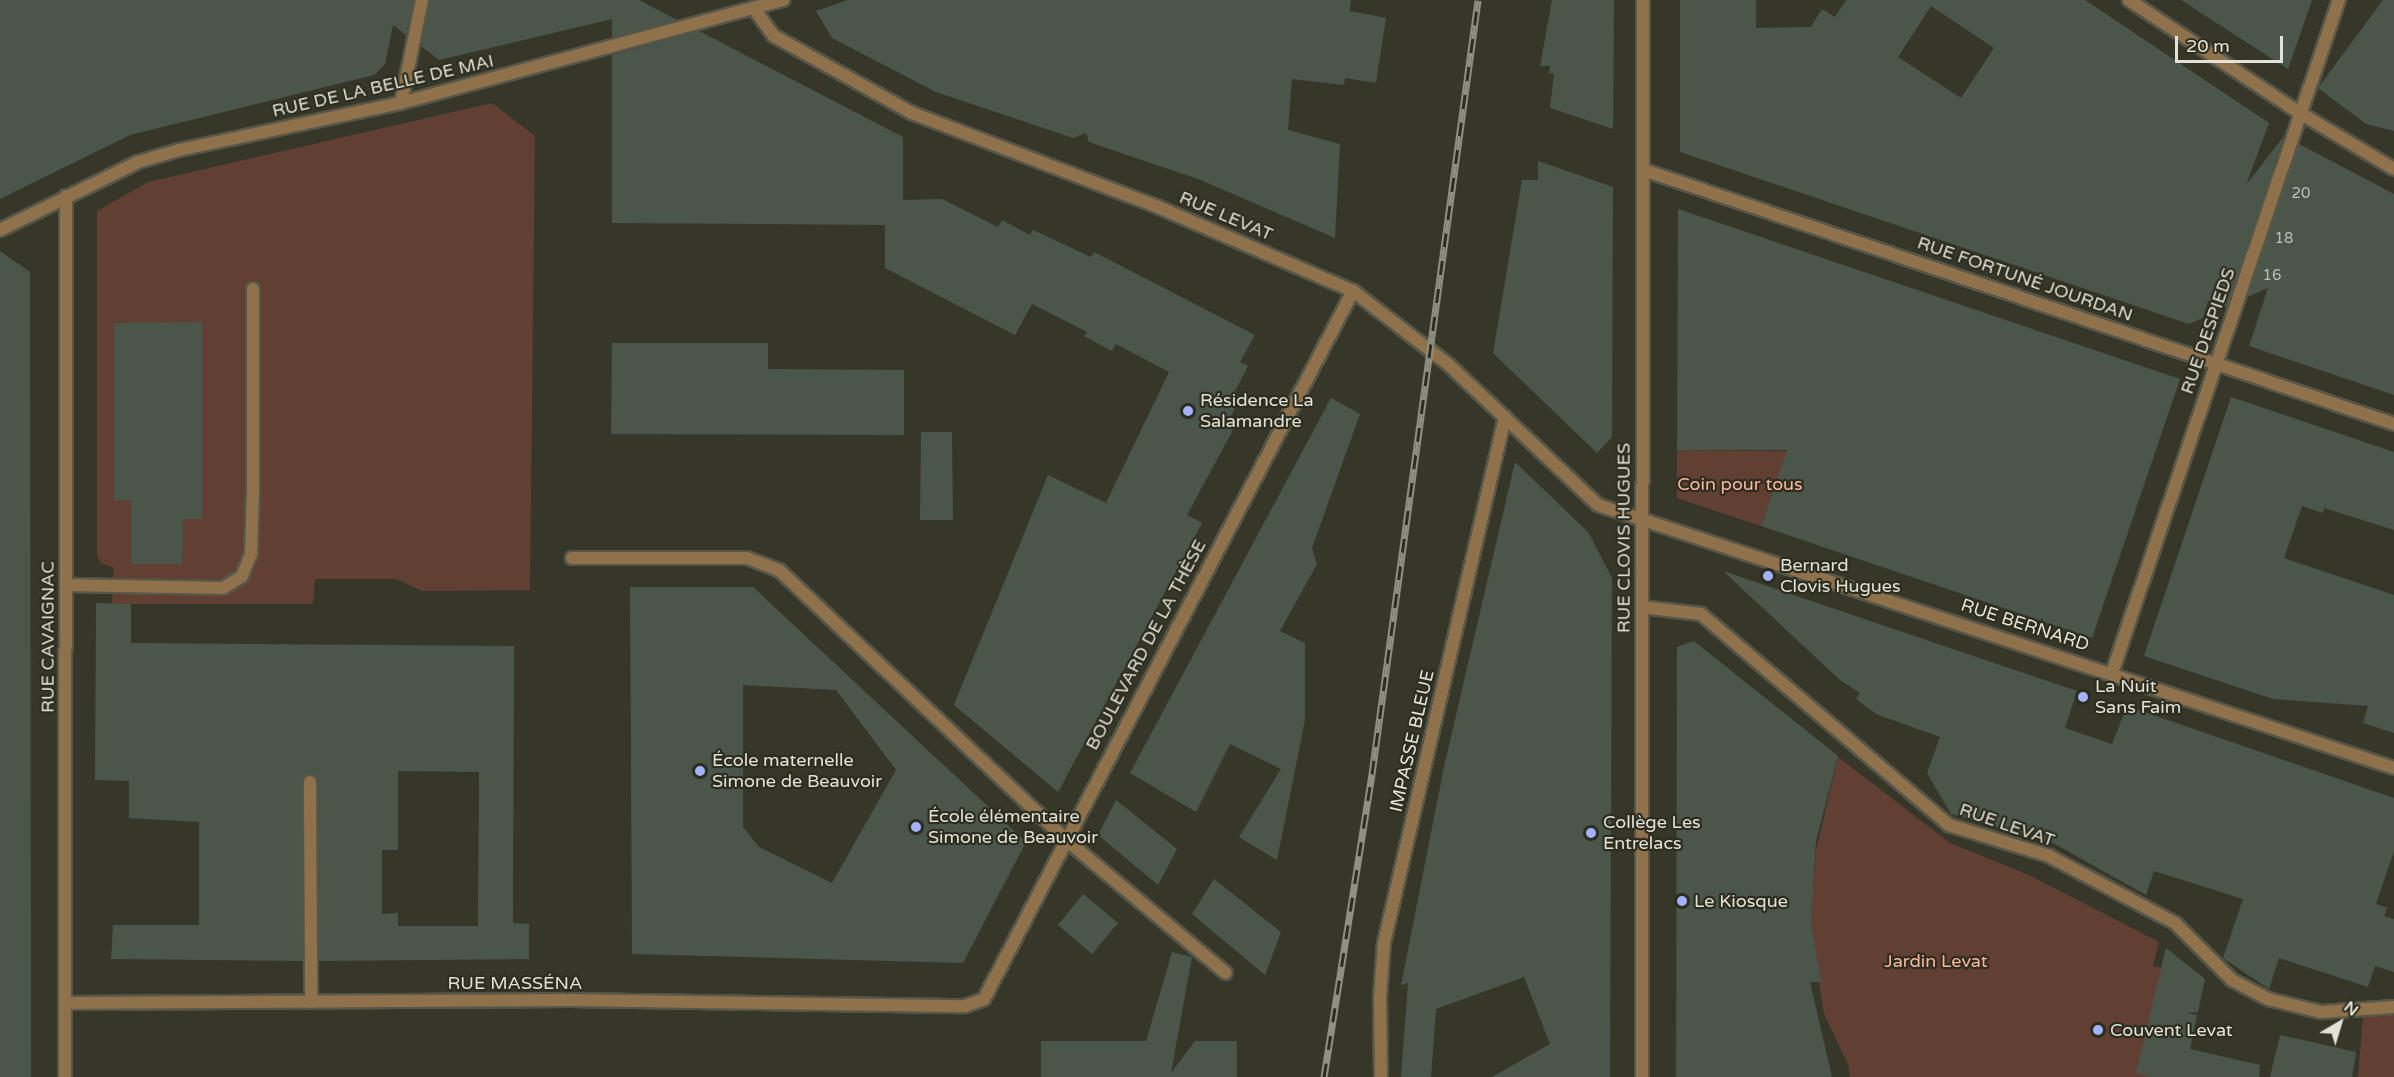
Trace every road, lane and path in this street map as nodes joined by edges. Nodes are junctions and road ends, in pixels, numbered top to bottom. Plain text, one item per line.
1 (422, 0) edge
2 (783, 0) edge
3 (1643, 0) edge
4 (2129, 0) edge
5 (2339, 0) edge
6 (755, 10) junction
7 (401, 104) junction
8 (2300, 113) junction
9 (2394, 169) edge
10 (1644, 170) junction
11 (66, 196) junction
12 (0, 230) edge
13 (253, 289) dead end
14 (1353, 291) junction
15 (2217, 363) junction
16 (1505, 417) junction
17 (2394, 424) edge
18 (1643, 519) junction
19 (572, 558) dead end
20 (66, 585) junction
21 (1642, 607) junction
22 (2112, 673) junction
23 (2394, 768) edge
24 (310, 782) dead end
25 (1065, 839) junction
26 (1226, 973) dead end
27 (311, 1002) junction
28 (65, 1003) junction
29 (964, 1006) joint
30 (2394, 1007) edge
31 (65, 1077) edge
32 (1381, 1077) edge
33 (1642, 1077) edge

1 - 7 street
2 - 6 street, RUE DE LA BELLE DE MAI
3 - 10 street, RUE CLOVIS HUGUES
4 - 8 street
5 - 8 street, RUE DESPIEDS
6 - 7 street, RUE DE LA BELLE DE MAI
6 - 14 street, RUE LEVAT
7 - 11 street, RUE DE LA BELLE DE MAI
8 - 9 street
8 - 15 street, RUE DESPIEDS
10 - 15 street, RUE FORTUNÉ JOURDAN
10 - 18 street, RUE CLOVIS HUGUES
11 - 12 street, RUE DE LA BELLE DE MAI
11 - 20 street, RUE CAVAIGNAC
13 - 20 street
14 - 16 street, RUE LEVAT
14 - 25 street, BOULEVARD DE LA THÈSE
15 - 17 street, RUE FORTUNÉ JOURDAN
15 - 22 street, RUE DESPIEDS
16 - 18 street, RUE LEVAT
16 - 32 street, IMPASSE BLEUE
18 - 21 street, RUE CLOVIS HUGUES
18 - 22 street, RUE BERNARD
19 - 25 street
20 - 28 street, RUE CAVAIGNAC
21 - 30 street, RUE LEVAT
21 - 33 street, RUE CLOVIS HUGUES
22 - 23 street, RUE BERNARD
24 - 27 street
25 - 26 street
25 - 29 street, BOULEVARD DE LA THÈSE
27 - 28 street, RUE MASSÉNA
27 - 29 street, RUE MASSÉNA
28 - 31 street, RUE CAVAIGNAC

